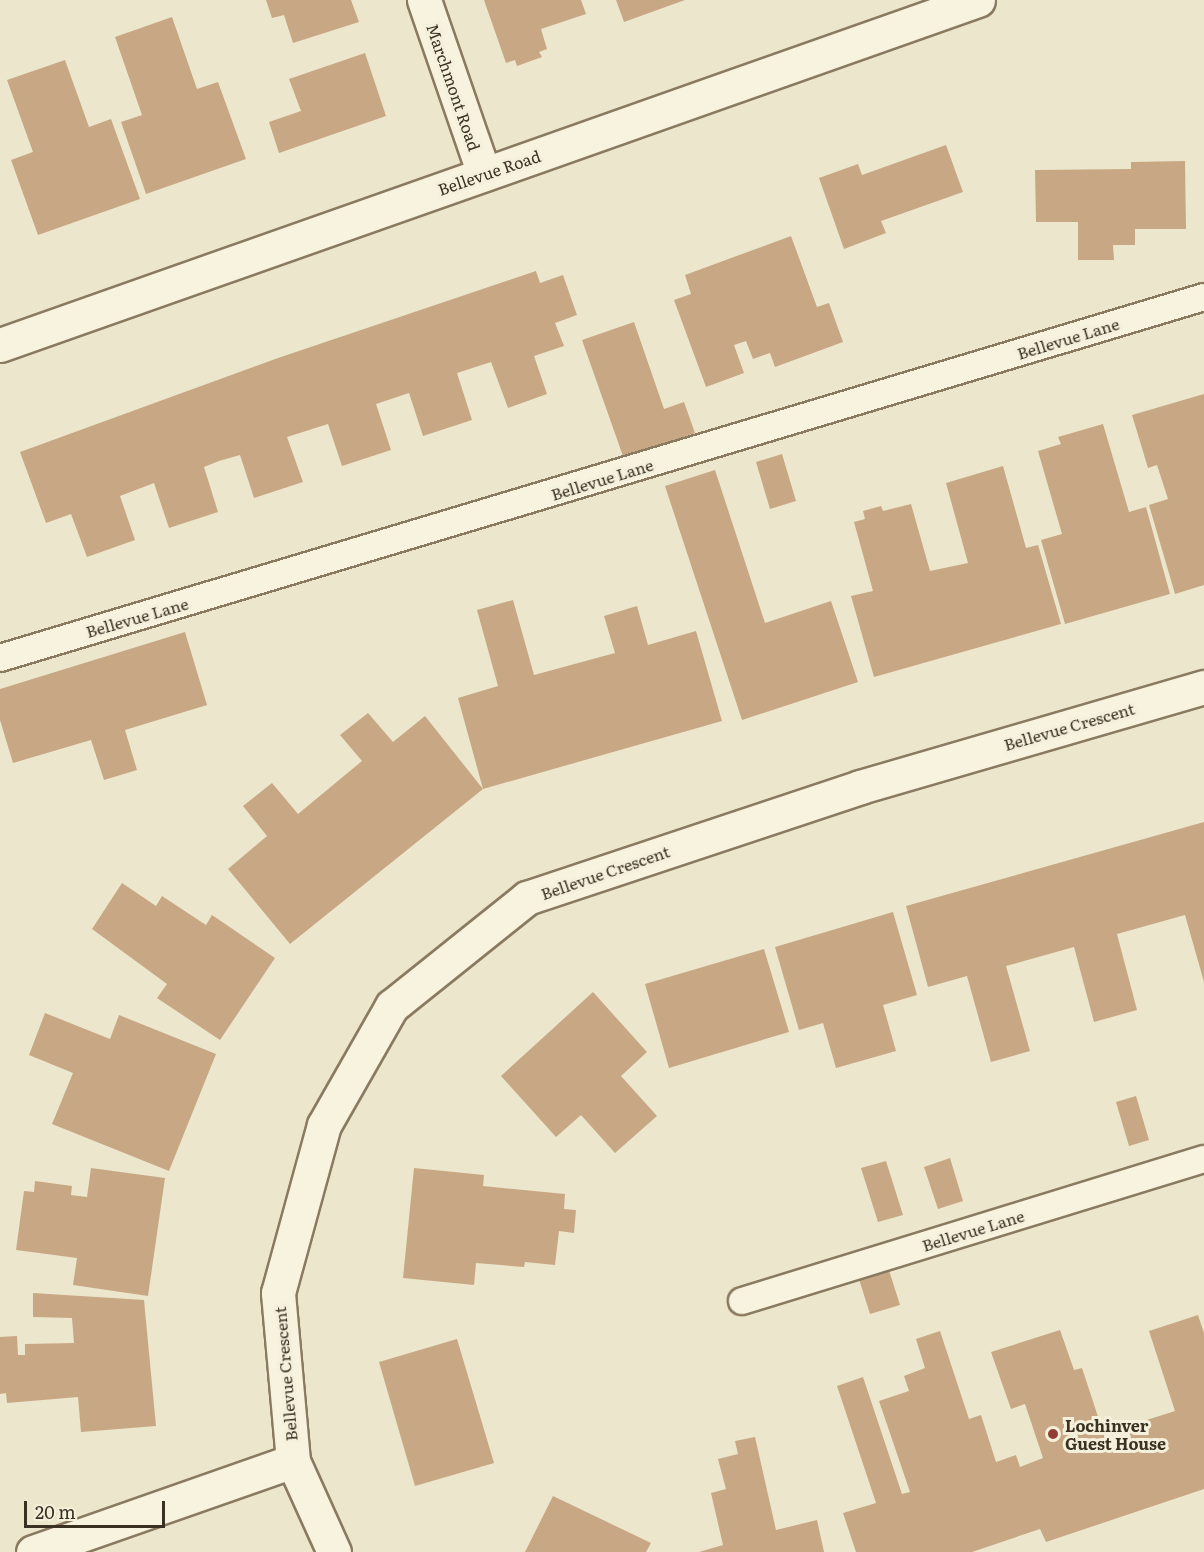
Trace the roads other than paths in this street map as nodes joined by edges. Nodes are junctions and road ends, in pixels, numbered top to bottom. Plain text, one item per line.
1 (424, 0) edge
2 (978, 0) edge
3 (484, 174) junction
4 (1204, 297) edge
5 (0, 345) edge
6 (0, 658) edge
7 (1204, 687) edge
8 (1204, 1158) edge
9 (742, 1301) dead end
10 (293, 1461) junction
11 (33, 1552) edge
12 (334, 1552) edge

1 - 3 street, Marchmont Road
2 - 3 street, Bellevue Road
3 - 5 street, Bellevue Road
4 - 6 lane, Bellevue Lane
7 - 10 street, Bellevue Crescent
8 - 9 lane, Bellevue Lane
10 - 11 street
10 - 12 street, Bellevue Crescent

